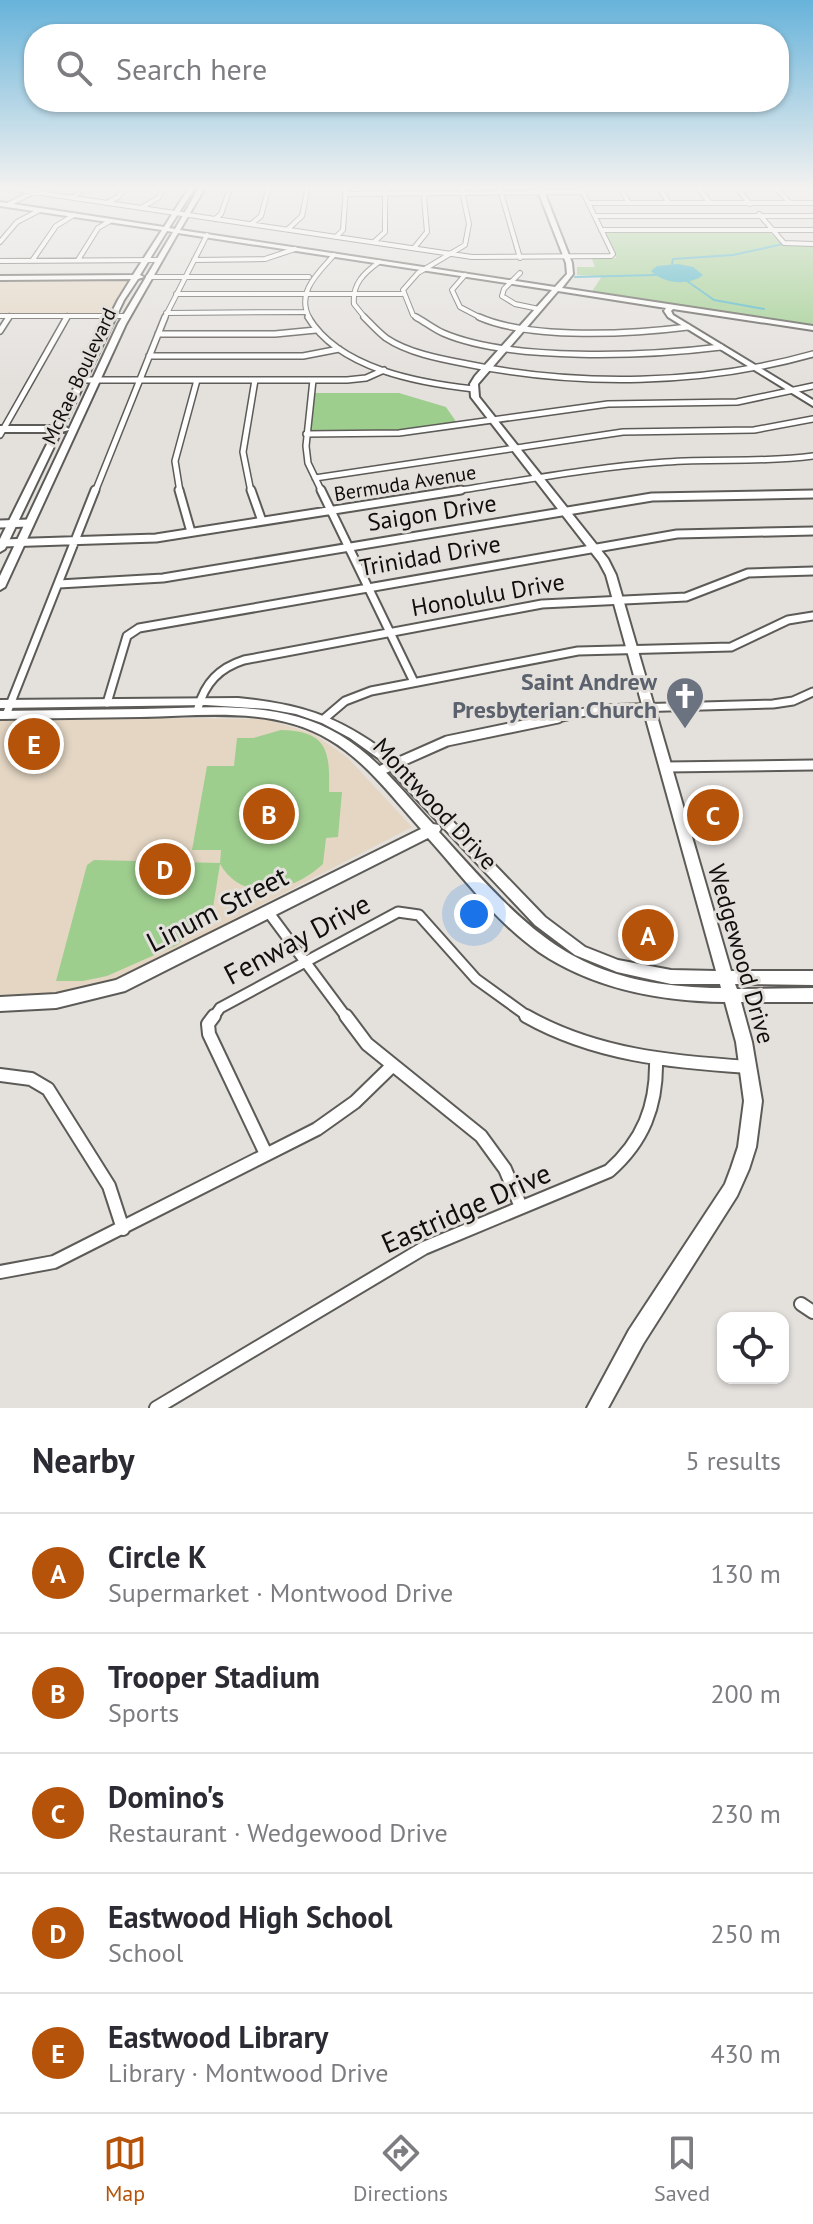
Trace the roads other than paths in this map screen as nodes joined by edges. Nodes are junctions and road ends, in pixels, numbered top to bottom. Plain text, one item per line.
1 (38, 252) edge
2 (83, 252) edge
3 (152, 252) edge
4 (164, 252) edge
5 (198, 252) edge
6 (287, 252) edge
7 (313, 252) edge
8 (438, 252) edge
9 (456, 252) edge
10 (518, 252) edge
11 (564, 252) edge
12 (612, 252) edge
13 (453, 254) junction
14 (334, 255) junction
15 (520, 258) junction
16 (566, 258) junction
17 (78, 260) junction
18 (147, 260) junction
19 (159, 260) junction
20 (194, 260) junction
21 (0, 261) edge
22 (32, 261) junction
23 (379, 262) junction
24 (422, 268) junction
25 (520, 273) dead end
26 (465, 275) junction
27 (137, 277) junction
28 (148, 277) junction
29 (185, 277) junction
30 (309, 277) junction
31 (0, 278) edge
32 (511, 282) junction
33 (557, 289) junction
34 (176, 294) junction
35 (302, 294) junction
36 (353, 294) junction
37 (402, 294) junction
38 (671, 306) junction
39 (539, 309) junction
40 (305, 312) junction
41 (166, 313) junction
42 (0, 316) edge
43 (10, 316) junction
44 (68, 316) junction
45 (113, 316) junction
46 (126, 316) junction
47 (523, 327) junction
48 (688, 327) junction
49 (813, 328) edge
50 (316, 330) junction
51 (0, 331) edge
52 (158, 334) junction
53 (505, 347) junction
54 (721, 347) junction
55 (339, 349) junction
56 (813, 354) edge
57 (149, 356) junction
58 (485, 368) junction
59 (754, 368) junction
60 (384, 370) junction
61 (82, 380) junction
62 (96, 380) junction
63 (140, 380) junction
64 (197, 380) junction
65 (255, 380) junction
66 (313, 380) junction
67 (813, 386) edge
68 (474, 389) junction
69 (791, 390) junction
70 (813, 404) edge
71 (813, 419) edge
72 (491, 420) junction
73 (74, 428) junction
74 (59, 429) junction
75 (1, 431) edge
76 (306, 434) junction
77 (514, 448) junction
78 (813, 456) edge
79 (315, 478) junction
80 (537, 478) junction
81 (813, 494) edge
82 (331, 511) junction
83 (565, 512) junction
84 (262, 521) junction
85 (29, 523) junction
86 (0, 524) edge
87 (13, 524) junction
88 (813, 531) edge
89 (191, 532) junction
90 (76, 542) junction
91 (21, 543) junction
92 (2, 546) edge
93 (348, 547) junction
94 (594, 548) junction
95 (12, 561) junction
96 (0, 562) edge
97 (813, 571) edge
98 (59, 584) junction
99 (0, 587) edge
100 (368, 587) junction
101 (618, 599) junction
102 (813, 616) edge
103 (390, 633) junction
104 (632, 649) junction
105 (414, 682) junction
106 (813, 692) edge
107 (107, 703) junction
108 (649, 706) junction
109 (198, 707) junction
110 (4, 709) edge
111 (325, 718) junction
112 (392, 765) junction
113 (813, 765) edge
114 (666, 767) junction
115 (377, 772) junction
116 (446, 824) junction
117 (430, 831) junction
118 (269, 913) junction
119 (305, 962) junction
120 (813, 978) edge
121 (726, 980) junction
122 (813, 995) edge
123 (730, 996) junction
124 (0, 1004) edge
125 (656, 1061) junction
126 (393, 1065) junction
127 (749, 1067) junction
128 (0, 1075) edge
129 (266, 1154) junction
130 (521, 1207) junction
131 (123, 1229) junction
132 (0, 1272) edge
133 (156, 1408) edge
134 (597, 1408) edge

1 - 22 street
2 - 17 street
3 - 18 street, McRae Boulevard
4 - 19 street, McRae Boulevard
5 - 20 street
6 - 20 street
7 - 14 street
8 - 13 street
9 - 13 street
10 - 15 street
11 - 16 street
12 - 16 street
13 - 15 street
13 - 24 street
14 - 23 street
14 - 30 street
15 - 16 street
16 - 33 street
17 - 18 street
17 - 22 street
18 - 19 street
18 - 27 street, McRae Boulevard
19 - 28 street, McRae Boulevard
20 - 29 street
21 - 22 street
23 - 24 street
23 - 36 street
24 - 26 street
24 - 37 street
25 - 32 street
26 - 32 street
26 - 47 street
27 - 28 street
27 - 31 street
27 - 45 street, McRae Boulevard
28 - 29 street
28 - 46 street, McRae Boulevard
29 - 30 street
29 - 34 street
30 - 35 street
32 - 33 street
32 - 39 street
33 - 38 street
33 - 39 street
34 - 35 street
34 - 41 street
35 - 36 street
35 - 40 street
36 - 37 street
36 - 58 street
37 - 53 street
38 - 48 street
38 - 49 street
39 - 47 street
40 - 41 street
40 - 50 street
41 - 52 street
42 - 43 street
43 - 44 street
43 - 51 street
44 - 45 street
44 - 75 street
45 - 46 street
45 - 61 street, McRae Boulevard
46 - 62 street, McRae Boulevard
47 - 48 street
47 - 53 street
48 - 54 street
50 - 52 street
50 - 55 street
52 - 57 street
53 - 54 street
53 - 58 street
54 - 59 street
55 - 57 street
55 - 60 street
56 - 59 street
57 - 63 street
58 - 59 street
58 - 68 street
59 - 69 street
60 - 66 street
60 - 68 street
61 - 62 street
61 - 74 street, McRae Boulevard
62 - 63 street
62 - 73 street, McRae Boulevard
63 - 64 street
63 - 90 street
64 - 65 street
64 - 89 street
65 - 66 street
65 - 84 street
66 - 76 street
67 - 69 street
68 - 72 street, Wedgewood Drive
69 - 70 street
69 - 72 street
71 - 77 street
72 - 76 street
72 - 77 street, Wedgewood Drive
73 - 74 street
73 - 85 street, McRae Boulevard
74 - 75 street
74 - 87 street, McRae Boulevard
76 - 79 street
77 - 79 street
77 - 80 street, Wedgewood Drive
78 - 80 street, Bermuda Avenue
79 - 82 street
80 - 82 street, Bermuda Avenue
80 - 83 street, Wedgewood Drive
81 - 83 street, Saigon Drive
82 - 84 street, Bermuda Avenue
82 - 93 street
83 - 93 street, Saigon Drive
83 - 94 street, Wedgewood Drive
84 - 89 street, Bermuda Avenue
85 - 87 street
85 - 91 street, McRae Boulevard
86 - 87 street
87 - 92 street, McRae Boulevard
88 - 94 street, Trinidad Drive
89 - 90 street, Bermuda Avenue
90 - 91 street, Bermuda Avenue
90 - 98 street
91 - 92 street, Bermuda Avenue
91 - 95 street, McRae Boulevard
93 - 98 street, Saigon Drive
93 - 100 street
94 - 100 street, Trinidad Drive
94 - 101 street, Wedgewood Drive
95 - 96 street
95 - 99 street, McRae Boulevard
97 - 101 street, Honolulu Drive
98 - 110 street
100 - 103 street
100 - 107 street, Trinidad Drive
101 - 103 street, Honolulu Drive
101 - 104 street, Wedgewood Drive
102 - 104 street
103 - 105 street
103 - 109 street, Honolulu Drive
104 - 105 street
104 - 108 street, Wedgewood Drive
105 - 111 street
106 - 108 street
107 - 109 street, Montwood Drive
107 - 110 street, Montwood Drive
108 - 112 street
108 - 114 street, Wedgewood Drive
109 - 110 street, Montwood Drive
109 - 111 street, Montwood Drive
109 - 115 street, Montwood Drive
111 - 112 street, Montwood Drive
112 - 115 street
112 - 116 street, Montwood Drive
113 - 114 street
114 - 121 street, Wedgewood Drive
115 - 117 street, Montwood Drive
116 - 117 street, Linum Street
116 - 121 street, Montwood Drive
117 - 118 street, Linum Street
117 - 123 street, Montwood Drive
118 - 119 street
118 - 124 street, Linum Street
119 - 125 street, Fenway Drive
119 - 126 street
119 - 129 street, Fenway Drive
120 - 121 street, Montwood Drive
121 - 123 street, Wedgewood Drive
122 - 123 street, Montwood Drive
123 - 127 street, Wedgewood Drive
125 - 127 street, Fenway Drive
125 - 130 street, Eastridge Drive
126 - 129 street
126 - 130 street
127 - 134 street, Wedgewood Drive
128 - 131 street
129 - 131 street
130 - 133 street, Eastridge Drive
131 - 132 street

